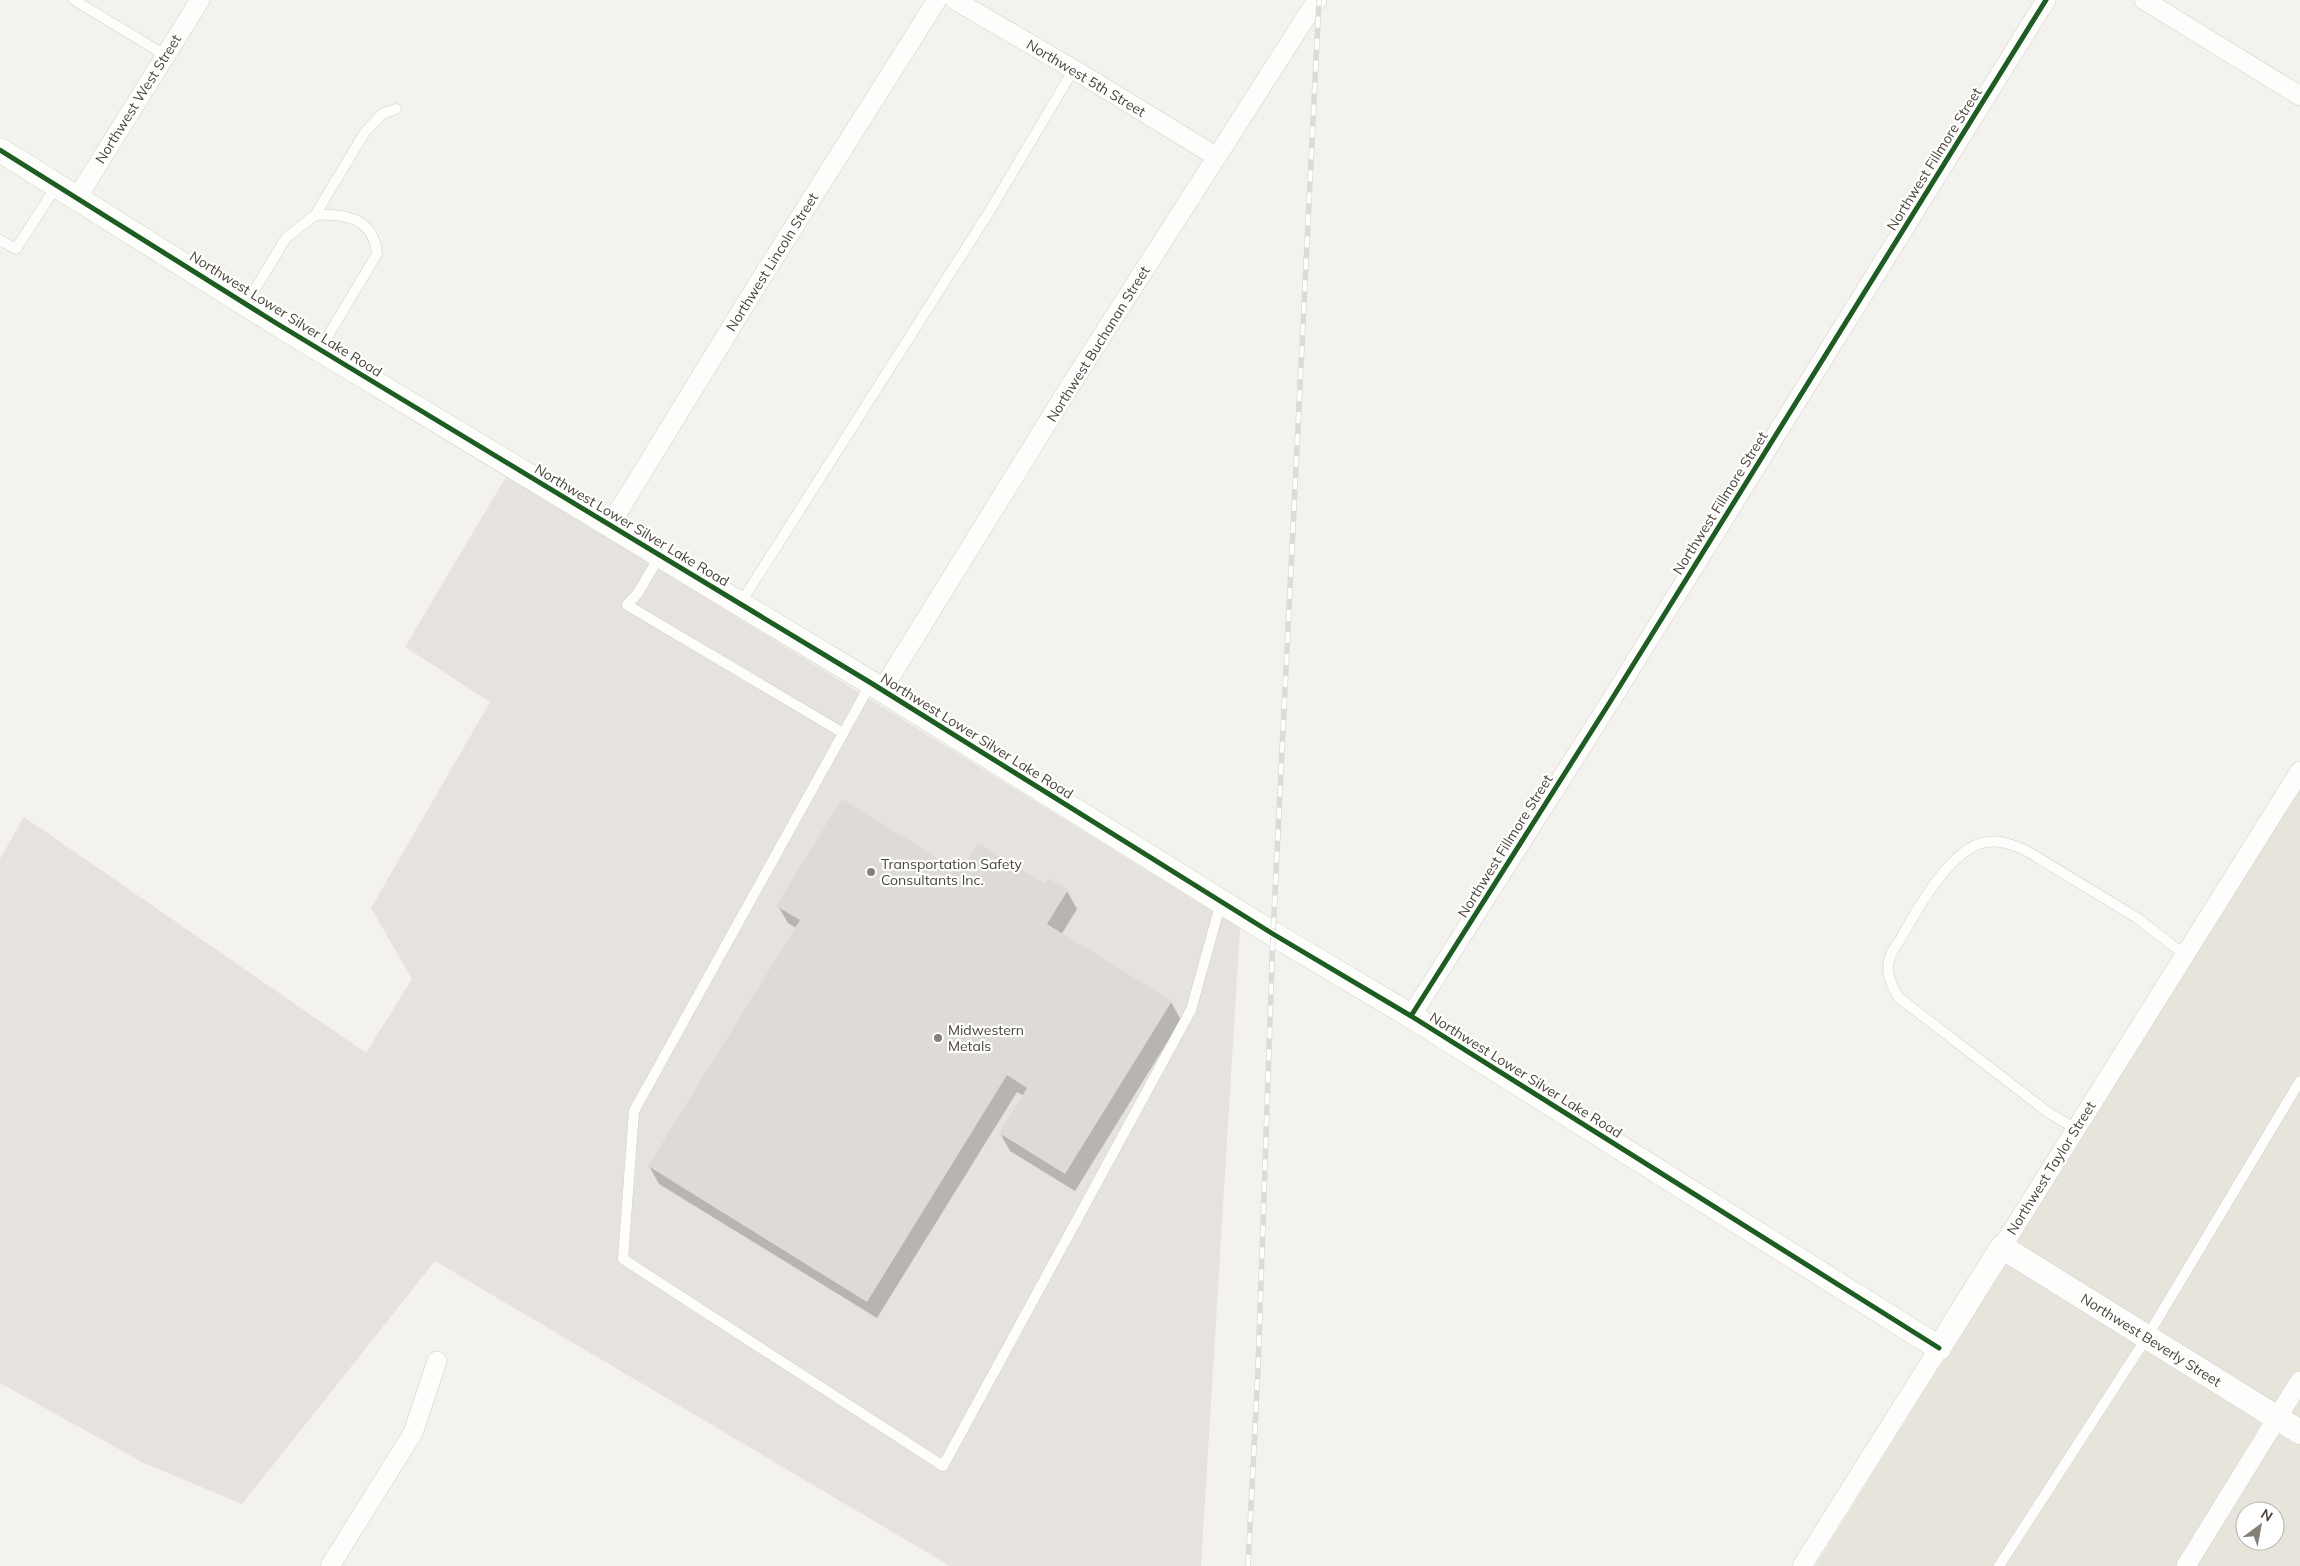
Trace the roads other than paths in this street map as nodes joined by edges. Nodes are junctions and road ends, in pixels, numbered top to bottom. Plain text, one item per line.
1 (74, 0) edge
2 (200, 0) edge
3 (937, 0) edge
4 (955, 0) edge
5 (1317, 0) edge
6 (2046, 0) edge
7 (2144, 0) edge
8 (165, 55) junction
9 (1074, 69) junction
10 (2300, 96) edge
11 (396, 109) dead end
12 (0, 150) edge
13 (1216, 157) junction
14 (57, 185) junction
15 (77, 198) junction
16 (315, 215) junction
17 (1, 242) edge
18 (246, 304) junction
19 (320, 349) junction
20 (610, 525) junction
21 (660, 555) junction
22 (740, 604) junction
23 (877, 686) junction
24 (843, 733) junction
25 (2300, 771) edge
26 (1221, 901) junction
27 (2185, 955) junction
28 (1411, 1016) junction
29 (2300, 1080) edge
30 (2076, 1129) junction
31 (2002, 1246) junction
32 (2146, 1336) junction
33 (1939, 1348) junction
34 (437, 1361) dead end
35 (2300, 1382) edge
36 (2277, 1418) junction
37 (2300, 1432) edge
38 (330, 1566) edge
39 (1802, 1566) edge
40 (1999, 1566) edge
41 (2186, 1566) edge

1 - 8 lane
2 - 8 street, Northwest West Street
3 - 20 street, Northwest Lincoln Street
4 - 9 street, Northwest 5th Street
5 - 13 street, Northwest Buchanan Street
6 - 28 street, Northwest Fillmore Street
7 - 10 street
8 - 15 street, Northwest West Street
9 - 13 street, Northwest 5th Street
9 - 22 lane
11 - 16 lane
12 - 14 street, Northwest Lower Silver Lake Road
13 - 23 street, Northwest Buchanan Street
14 - 15 street, Northwest Lower Silver Lake Road
14 - 17 lane
15 - 18 street, Northwest Lower Silver Lake Road
16 - 18 lane
16 - 19 lane
18 - 19 street, Northwest Lower Silver Lake Road
19 - 20 street, Northwest Lower Silver Lake Road
20 - 21 street, Northwest Lower Silver Lake Road
21 - 22 street, Northwest Lower Silver Lake Road
21 - 24 lane
22 - 23 street, Northwest Lower Silver Lake Road
23 - 24 lane
23 - 26 street, Northwest Lower Silver Lake Road
24 - 26 lane
25 - 27 street, Northwest Taylor Street
26 - 28 street, Northwest Lower Silver Lake Road
27 - 30 street, Northwest Taylor Street
27 - 30 lane
28 - 33 street, Northwest Lower Silver Lake Road
29 - 32 lane
30 - 31 street, Northwest Taylor Street
31 - 32 street, Northwest Beverly Street
31 - 33 street, Northwest Taylor Street
32 - 36 street, Northwest Beverly Street
32 - 40 lane
33 - 39 street, Northwest Taylor Street
34 - 38 street
35 - 36 street
36 - 37 street, Northwest Beverly Street
36 - 41 street

